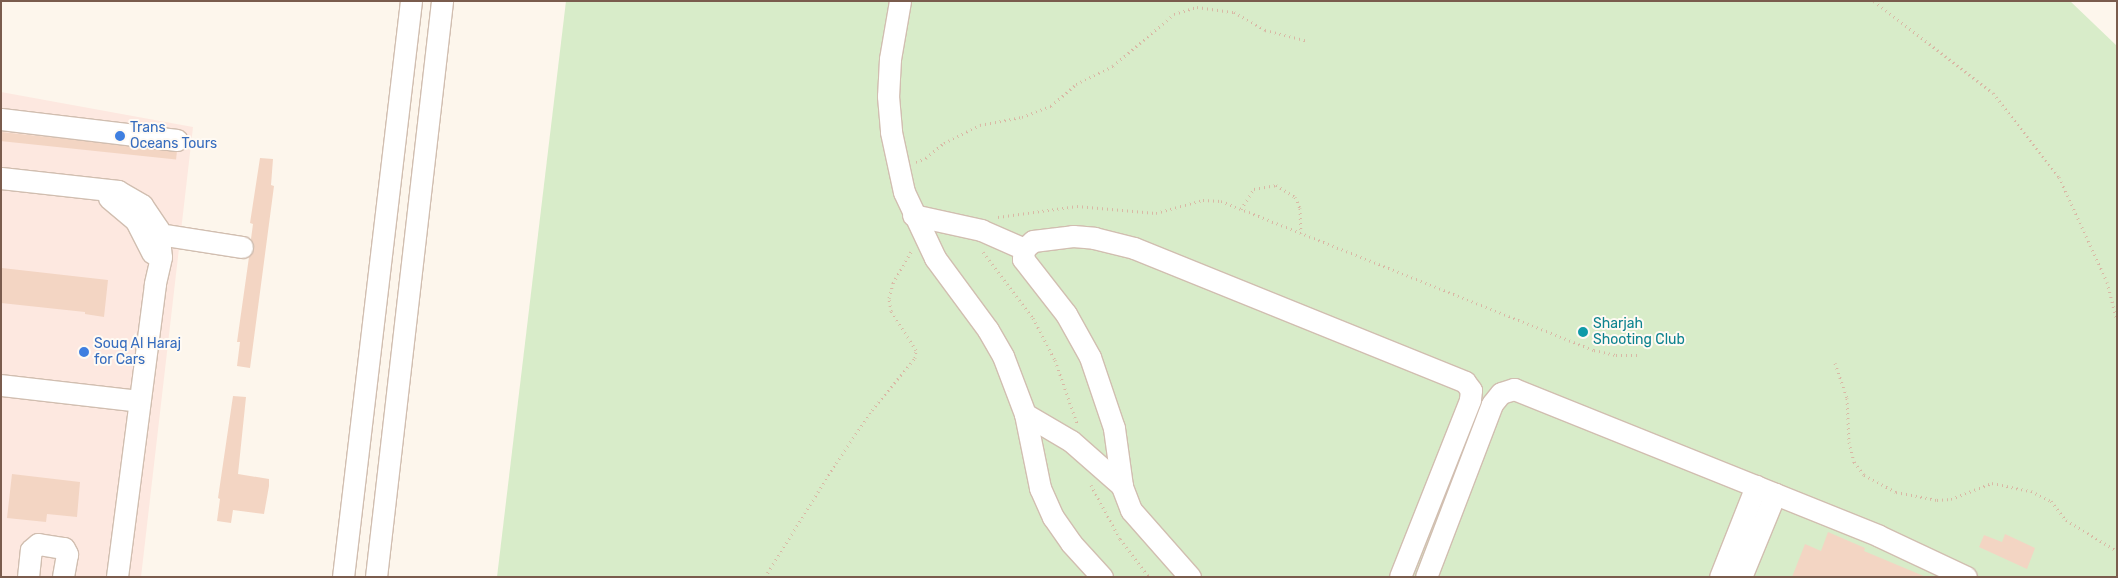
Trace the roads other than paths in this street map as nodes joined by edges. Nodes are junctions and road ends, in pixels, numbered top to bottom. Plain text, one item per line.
1 (411, 1) edge
2 (442, 1) edge
3 (900, 1) edge
4 (1, 119) edge
5 (177, 140) dead end
6 (1, 178) edge
7 (80, 187) junction
8 (913, 215) junction
9 (159, 234) junction
10 (922, 235) junction
11 (242, 247) dead end
12 (1024, 254) junction
13 (154, 284) junction
14 (1, 385) edge
15 (139, 401) junction
16 (1025, 414) junction
17 (1029, 435) junction
18 (1082, 456) junction
19 (1766, 490) junction
20 (1124, 492) junction
21 (28, 577) edge
22 (64, 577) edge
23 (117, 577) edge
24 (343, 577) edge
25 (376, 577) edge
26 (1102, 577) edge
27 (1190, 577) edge
28 (1400, 577) edge
29 (1426, 577) edge
30 (1720, 577) edge
31 (1741, 577) edge
32 (1966, 577) edge

1 - 24 street
2 - 25 street
3 - 8 street
4 - 5 street
6 - 7 street
7 - 9 street
7 - 13 street
8 - 10 street
8 - 12 street
9 - 11 street
9 - 13 street
10 - 12 street
10 - 16 street
12 - 20 street
12 - 28 street
13 - 15 street
14 - 15 street
15 - 23 street
16 - 17 street
16 - 18 street
17 - 18 street
17 - 26 street
18 - 20 street
19 - 29 street
19 - 30 street
19 - 31 street
19 - 32 street
20 - 27 street
21 - 22 street

